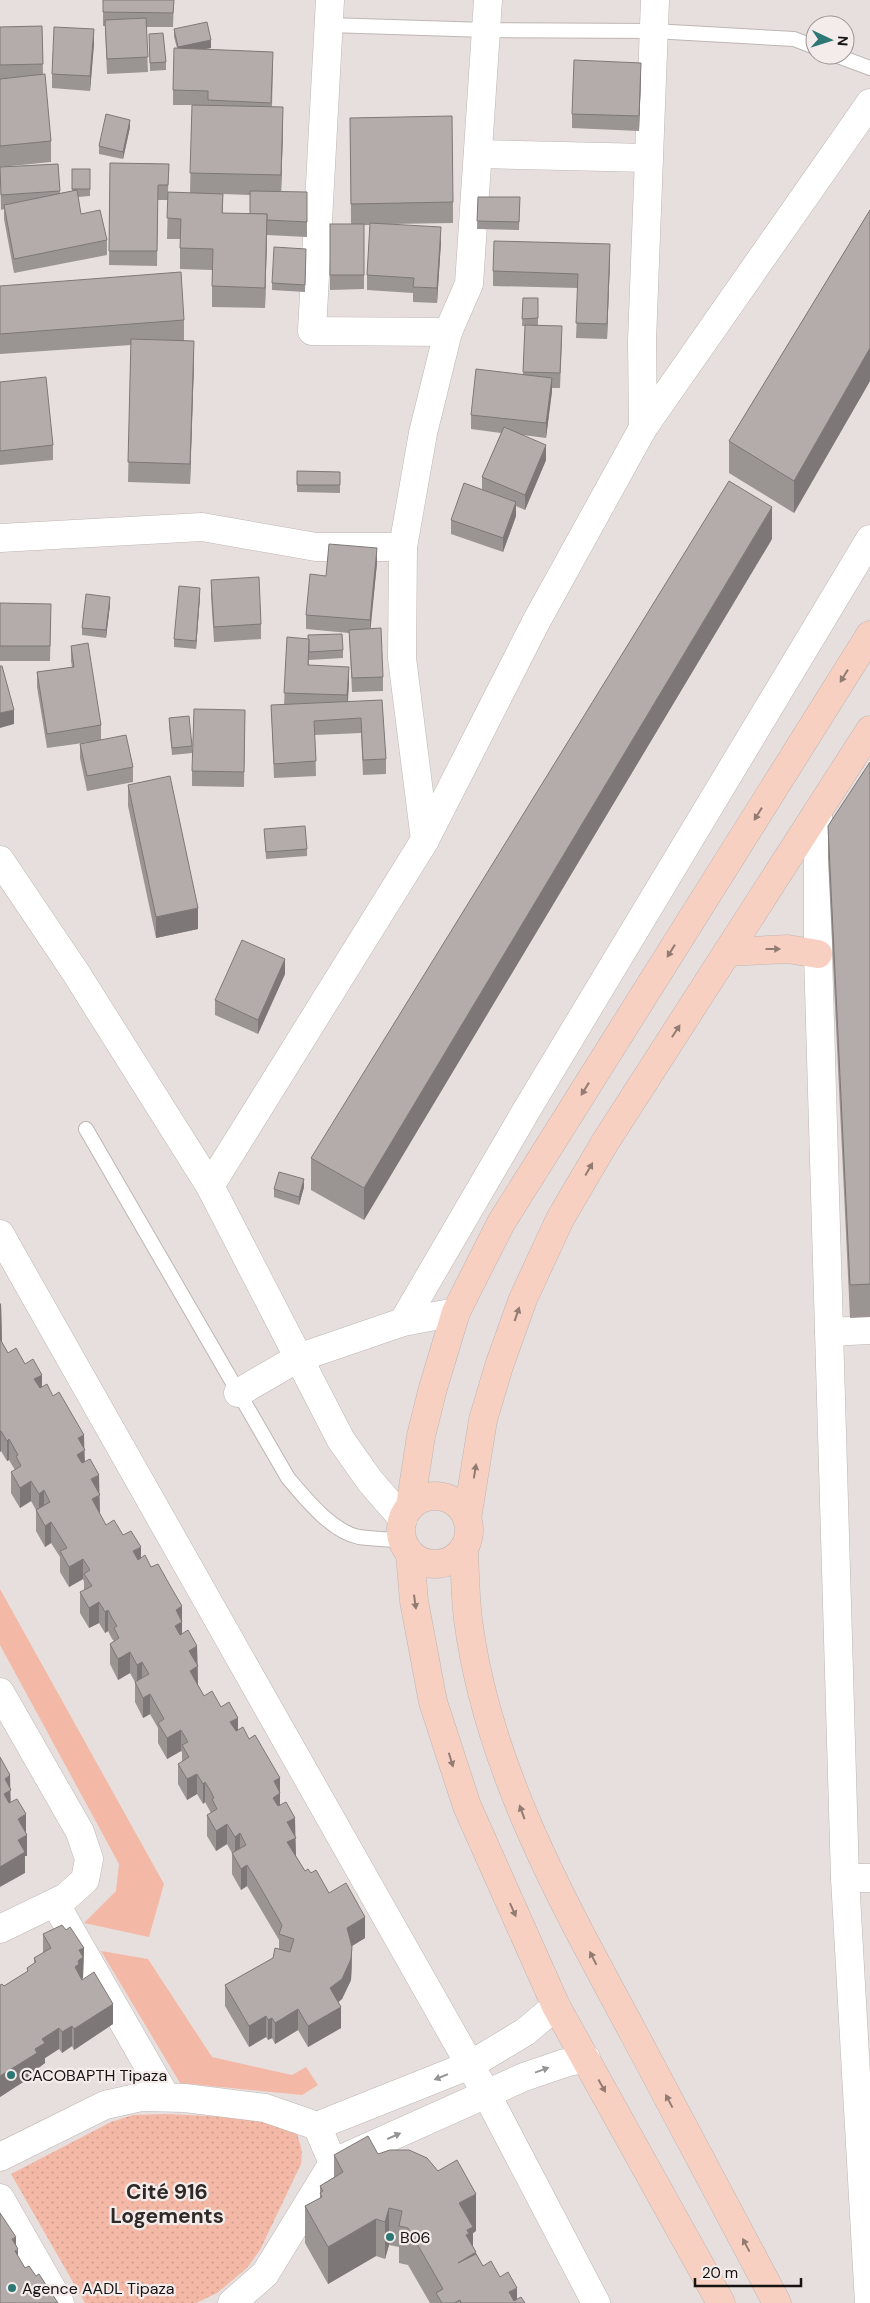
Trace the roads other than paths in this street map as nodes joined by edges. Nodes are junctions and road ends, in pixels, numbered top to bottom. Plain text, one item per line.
1 (488, 0) edge
2 (655, 0) edge
3 (330, 12) edge
4 (486, 30) junction
5 (653, 31) junction
6 (805, 44) edge
7 (855, 62) edge
8 (870, 68) edge
9 (870, 103) edge
10 (478, 154) junction
11 (648, 158) junction
12 (448, 332) junction
13 (643, 428) junction
14 (0, 538) edge
15 (870, 539) edge
16 (403, 547) junction
17 (870, 635) edge
18 (870, 730) edge
19 (818, 810) junction
20 (425, 840) junction
21 (0, 860) edge
22 (728, 952) junction
23 (818, 954) junction
24 (86, 1129) dead end
25 (210, 1186) junction
26 (0, 1234) edge
27 (456, 1312) junction
28 (403, 1322) junction
29 (870, 1330) edge
30 (829, 1332) junction
31 (298, 1358) junction
32 (238, 1393) junction
33 (467, 1519) junction
34 (406, 1530) junction
35 (464, 1548) junction
36 (0, 1692) edge
37 (858, 1878) edge
38 (55, 1903) junction
39 (0, 1930) edge
40 (556, 2006) junction
41 (586, 2058) junction
42 (470, 2065) junction
43 (487, 2095) junction
44 (166, 2097) junction
45 (317, 2126) junction
46 (0, 2157) edge
47 (333, 2162) junction
48 (0, 2198) edge
49 (60, 2303) edge
50 (232, 2303) edge
51 (596, 2303) edge
52 (721, 2303) edge
53 (777, 2303) edge
54 (869, 2303) edge

1 - 4 street
2 - 5 street
3 - 4 lane
3 - 12 street
4 - 5 lane
4 - 10 street
5 - 6 lane
5 - 11 street
7 - 8 lane
9 - 13 street
10 - 11 street
10 - 12 street
11 - 13 street
12 - 16 street
13 - 20 street
14 - 16 street
15 - 28 street
16 - 20 street
17 -> 27 main road
18 - 19 main road
19 - 22 main road
19 - 23 street
20 - 25 street
21 - 25 street
22 -> 23 main road
33 -> 22 main road
23 - 30 street
24 - 32 lane
25 - 31 street
26 - 42 street
27 - 28 street
27 - 34 main road
28 - 31 street
29 - 30 street
30 - 37 street
31 - 32 street
31 - 34 street
32 - 34 lane
33 - 34 main road
33 - 35 main road
34 - 35 main road
34 -> 40 main road
53 -> 35 main road
36 - 38 street
37 - 54 street
38 - 39 street
38 - 44 street
40 - 41 main road
40 - 42 street
43 -> 41 street
41 -> 52 main road
42 - 43 street
42 -> 45 street
47 -> 43 street
43 - 51 street
44 - 45 street
44 - 46 street
45 - 47 street
47 - 50 street
48 - 49 street

